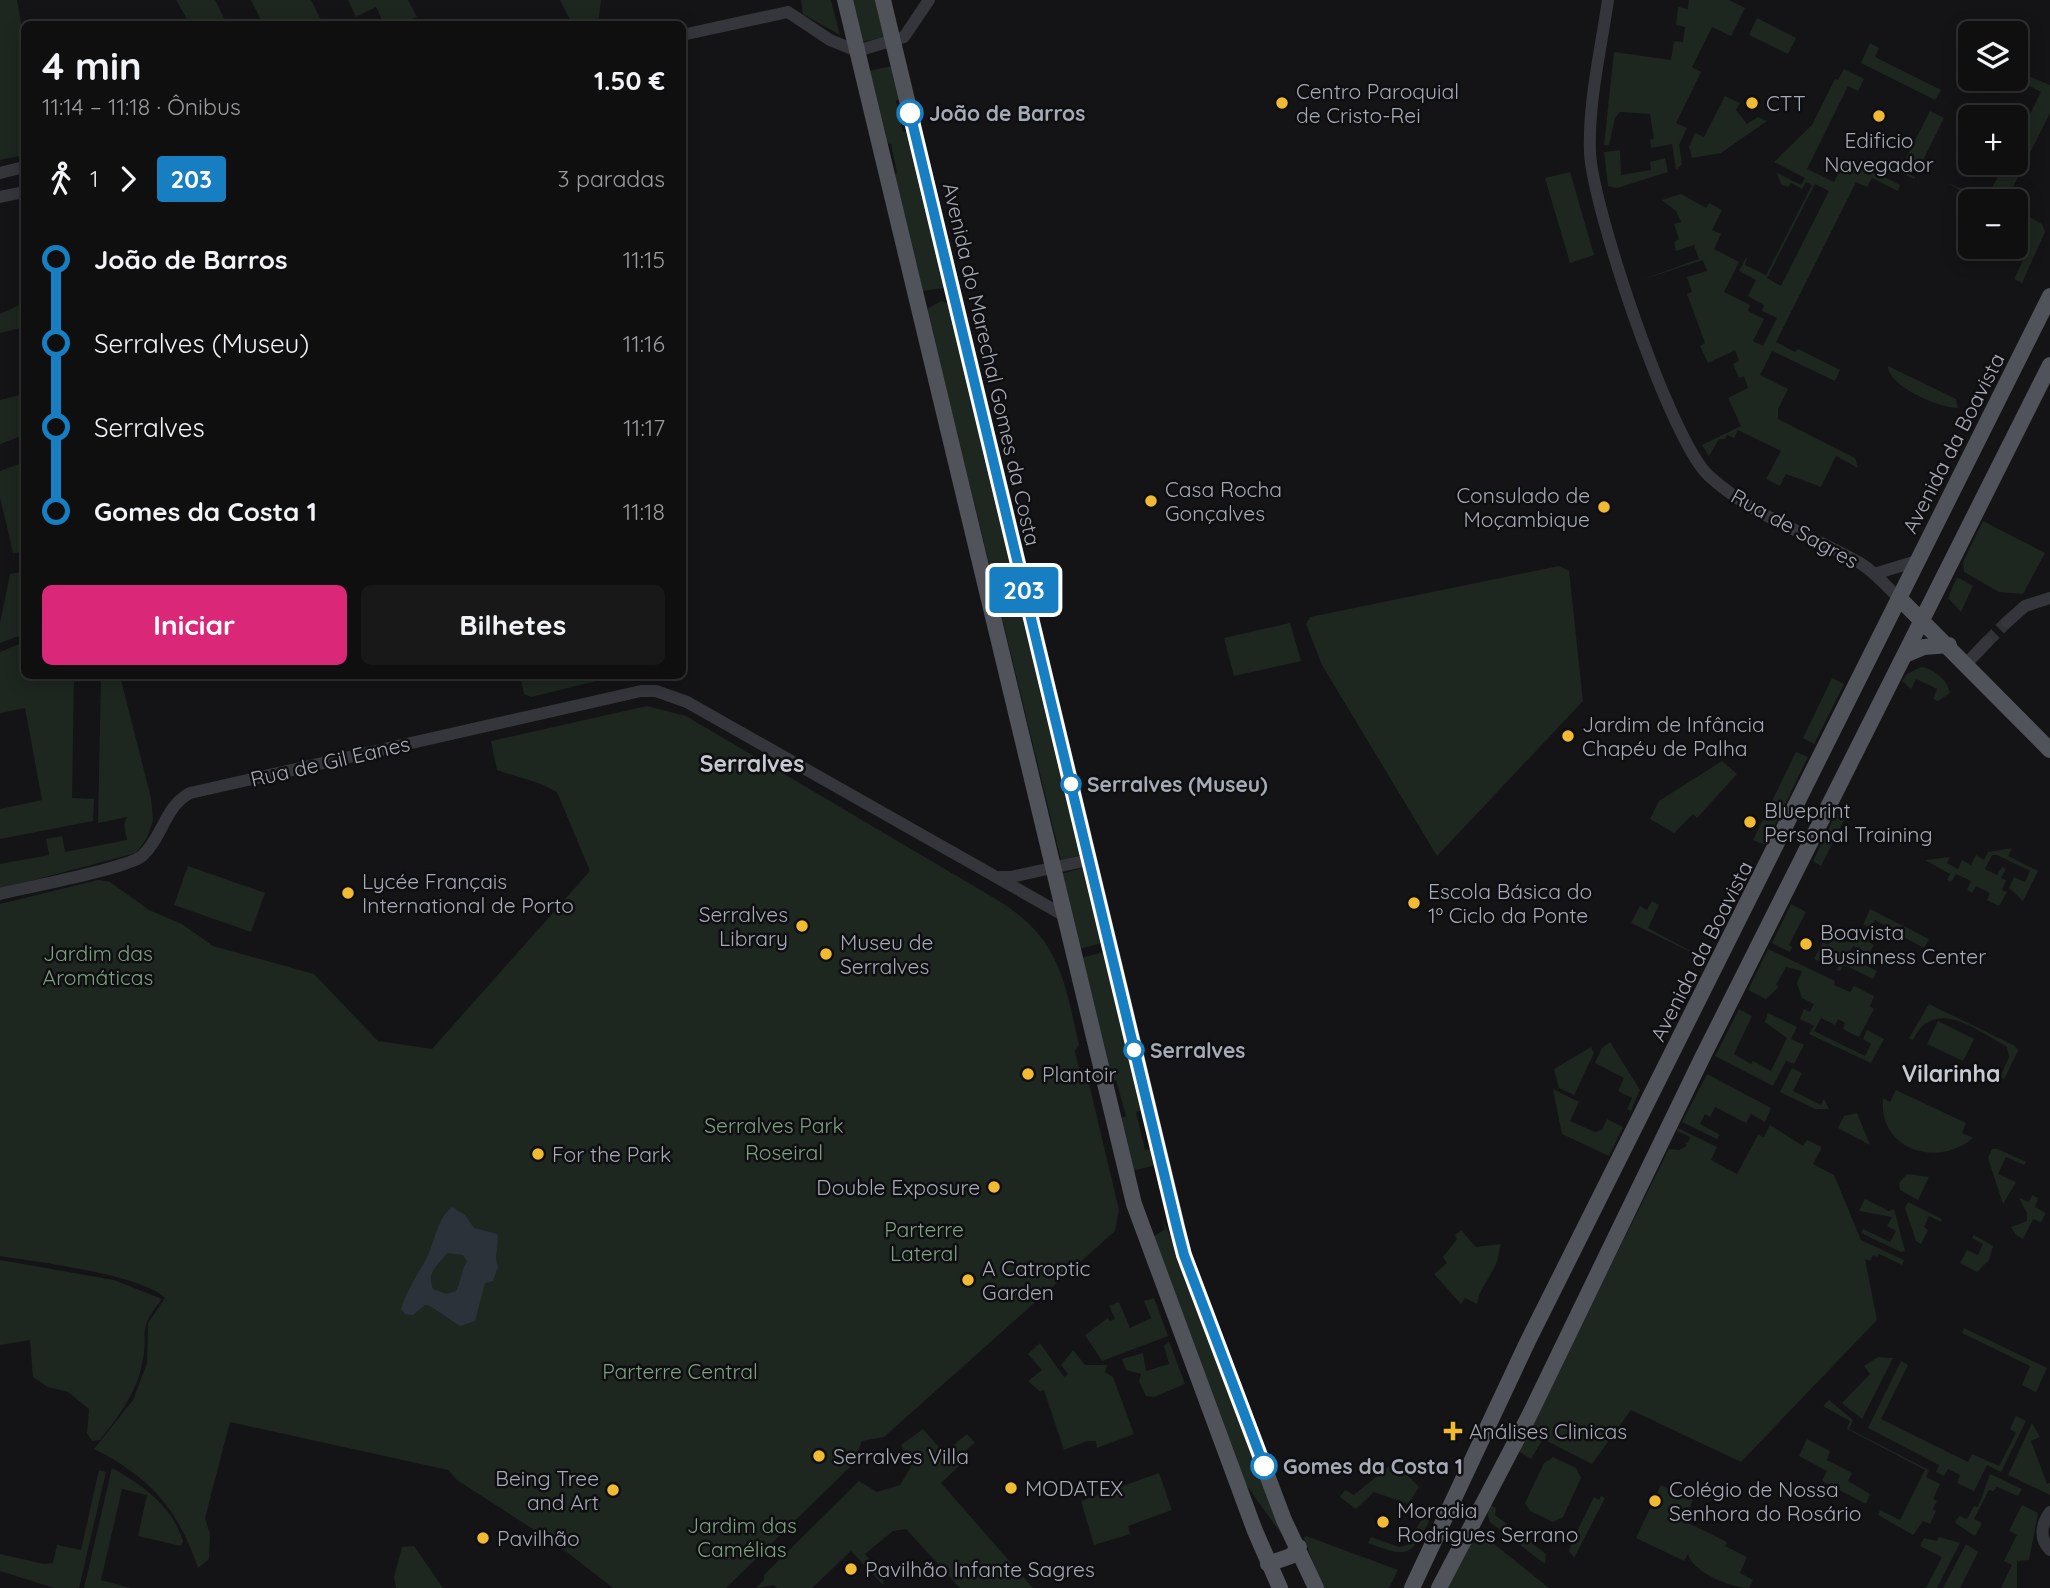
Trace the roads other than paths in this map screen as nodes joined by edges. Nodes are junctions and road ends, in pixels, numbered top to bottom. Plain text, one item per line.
1 (845, 0) edge
2 (883, 0) edge
3 (929, 0) edge
4 (1608, 0) edge
5 (790, 6) edge
6 (686, 34) edge
7 (893, 42) junction
8 (857, 51) junction
9 (21, 168) edge
10 (0, 173) edge
11 (21, 193) edge
12 (0, 197) edge
13 (2050, 296) edge
14 (2050, 365) edge
15 (1917, 561) junction
16 (1874, 574) junction
17 (1900, 598) junction
18 (2050, 598) edge
19 (2011, 618) tunnel mouth
20 (1923, 619) junction
21 (1987, 642) tunnel mouth
22 (1949, 645) junction
23 (1905, 655) junction
24 (1966, 664) junction
25 (2050, 750) edge
26 (1088, 860) junction
27 (1054, 868) junction
28 (1000, 877) junction
29 (0, 894) edge
30 (1065, 916) junction
31 (2050, 1512) edge
32 (1298, 1547) junction
33 (2050, 1550) edge
34 (1268, 1563) junction
35 (1280, 1588) edge
36 (1317, 1588) edge
37 (1412, 1588) edge
38 (1439, 1588) edge

1 - 8 main road
2 - 7 main road, Avenida do Marechal Gomes da Costa
3 - 7 street
4 - 16 street, Rua de Sagres
5 - 6 street
5 - 8 street
7 - 8 street
7 - 26 main road, Avenida do Marechal Gomes da Costa
8 - 27 main road
9 - 10 street
11 - 12 street
13 - 15 main road, Avenida da Boavista
14 - 20 main road
15 - 16 street
15 - 17 main road, Avenida da Boavista
16 - 17 street, Rua de Sagres
17 - 20 main road
17 - 37 main road, Avenida da Boavista
18 - 19 street
20 - 22 main road
20 - 23 main road
21 - 24 street
22 - 23 main road
22 - 24 main road
23 - 38 main road
24 - 25 main road
26 - 27 street
26 - 32 main road, Avenida do Marechal Gomes da Costa
27 - 28 street
27 - 30 main road
28 - 29 street, Rua de Gil Eanes
28 - 30 street, Rua de Gil Eanes
30 - 34 main road
31 - 33 street
32 - 34 main road
32 - 36 main road, Avenida do Marechal Gomes da Costa
34 - 35 main road

